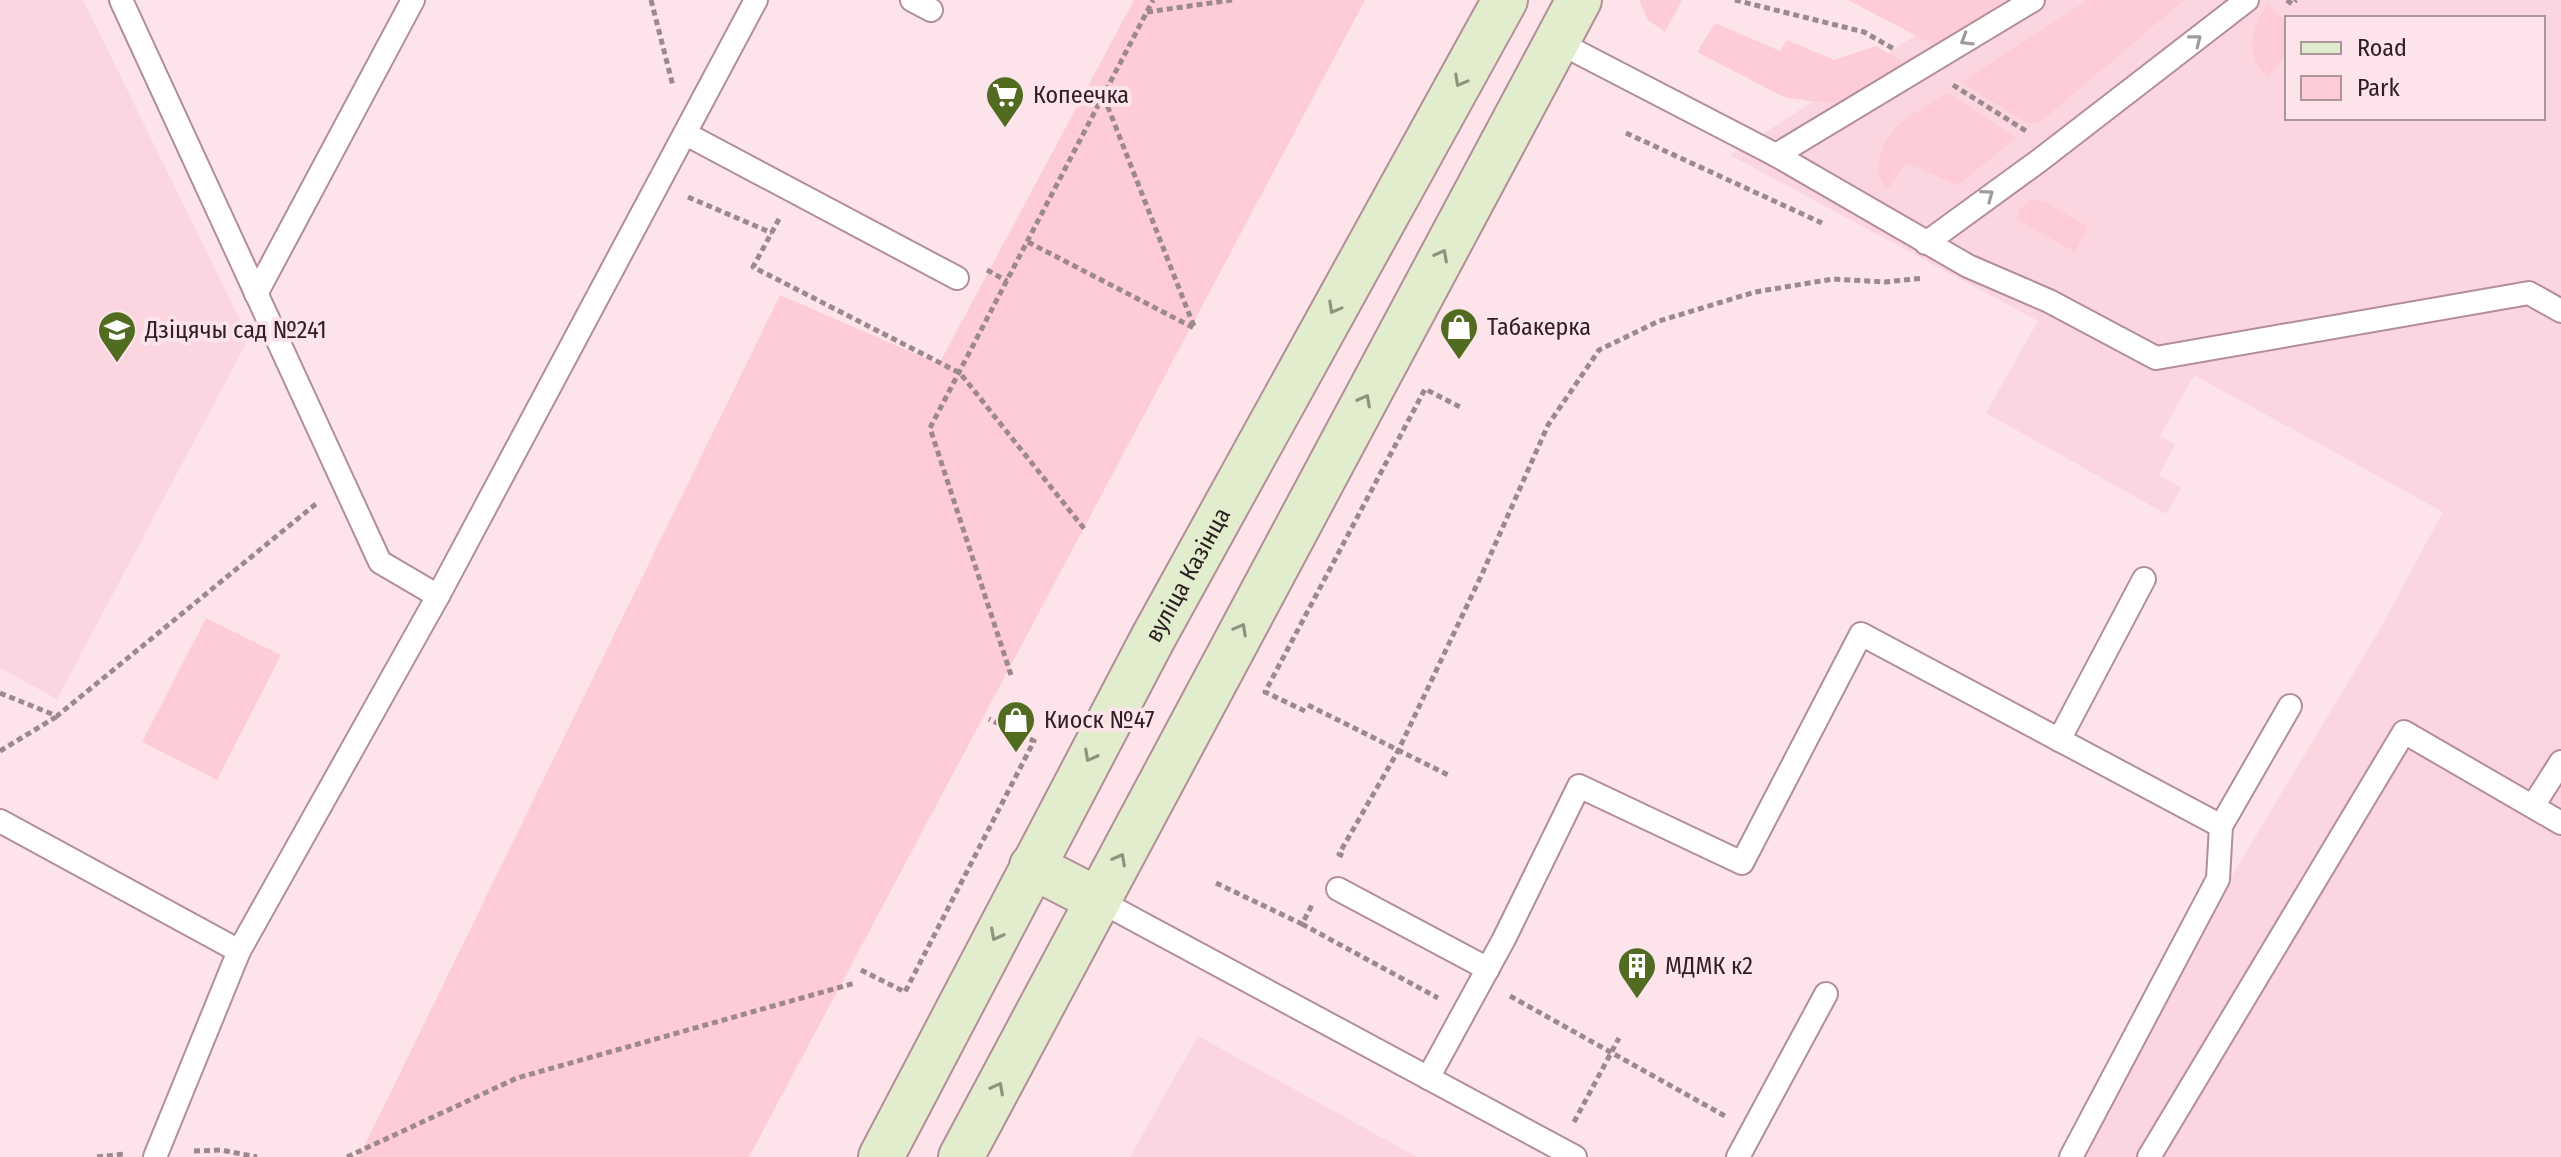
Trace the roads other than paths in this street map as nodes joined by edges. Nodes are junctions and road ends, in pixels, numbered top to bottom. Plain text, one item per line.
1 (121, 0) edge
2 (413, 0) edge
3 (756, 0) edge
4 (1579, 0) edge
5 (2033, 0) edge
6 (2247, 0) edge
7 (1502, 6) edge
8 (1556, 41) junction
9 (686, 134) junction
10 (1776, 155) junction
11 (1926, 243) junction
12 (957, 278) dead end
13 (256, 294) junction
14 (2561, 311) edge
15 (2144, 579) dead end
16 (438, 596) junction
17 (2290, 706) dead end
18 (2059, 740) junction
19 (2561, 762) edge
20 (2533, 806) junction
21 (0, 821) edge
22 (2561, 823) edge
23 (2221, 826) junction
24 (1032, 866) junction
25 (1338, 889) dead end
26 (1098, 900) junction
27 (239, 951) junction
28 (1484, 975) junction
29 (1826, 994) dead end
30 (1428, 1078) junction
31 (1567, 1153) edge
32 (155, 1157) edge
33 (881, 1157) edge
34 (961, 1157) edge
35 (1738, 1157) edge
36 (2071, 1157) edge
37 (2149, 1157) edge

1 - 13 lane
2 - 13 lane
3 - 9 lane
4 - 8 main road
5 -> 10 lane
11 -> 6 lane
7 - 8 main road
7 -> 24 main road, вуліца Казінца
8 - 10 lane
26 -> 8 main road
9 - 12 lane
9 - 16 lane
10 - 11 lane
11 - 14 lane
13 - 16 lane
15 - 18 lane
16 - 27 lane
17 - 23 lane
18 - 23 lane
18 - 28 lane
19 - 20 lane
20 - 22 lane
20 - 37 lane
21 - 27 lane
23 - 36 lane
24 - 26 main road
24 -> 33 main road, вуліца Казінца
25 - 28 lane
26 - 30 lane
34 -> 26 main road
27 - 32 lane
28 - 30 lane
29 - 35 lane
30 - 31 lane

